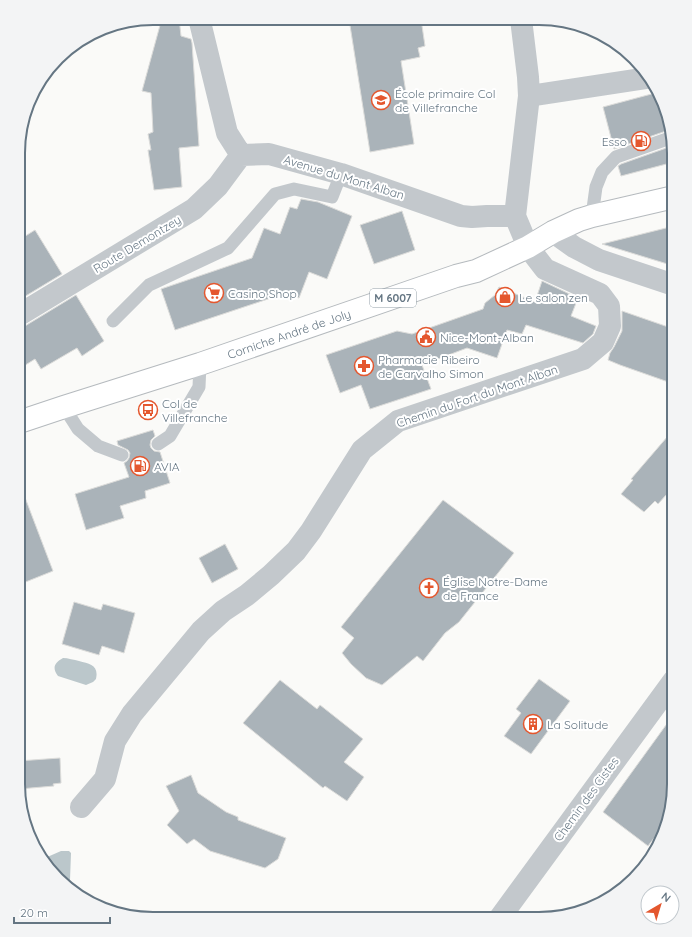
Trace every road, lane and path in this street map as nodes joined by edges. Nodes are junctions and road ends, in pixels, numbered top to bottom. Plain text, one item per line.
1 (201, 25) edge
2 (522, 25) edge
3 (643, 79) edge
4 (528, 96) junction
5 (666, 139) edge
6 (241, 155) junction
7 (341, 174) junction
8 (667, 199) edge
9 (516, 216) junction
10 (592, 216) junction
11 (553, 232) junction
12 (528, 247) junction
13 (667, 283) edge
14 (25, 312) edge
15 (113, 321) dead end
16 (200, 364) junction
17 (64, 407) junction
18 (25, 420) edge
19 (158, 444) dead end
20 (122, 455) dead end
21 (667, 690) edge
22 (81, 807) dead end
23 (504, 912) edge

1 - 6 street
2 - 4 street
3 - 4 street
4 - 9 street
5 - 10 lane
6 - 7 street, Avenue du Mont Alban
6 - 14 street, Route Demontzey
7 - 9 street, Avenue du Mont Alban
7 - 15 lane
8 - 10 main road, M 6007
9 - 12 street, Chemin du Fort du Mont Alban
10 - 11 main road, M 6007
11 - 12 main road, Corniche André de Joly / M 6007
11 - 13 street
12 - 16 main road, Corniche André de Joly / M 6007
12 - 22 street, Chemin du Fort du Mont Alban
16 - 17 main road, Corniche André de Joly / M 6007
16 - 19 lane
17 - 18 main road, Corniche André de Joly / M 6007
17 - 20 lane
21 - 23 street, Chemin des Cistes

